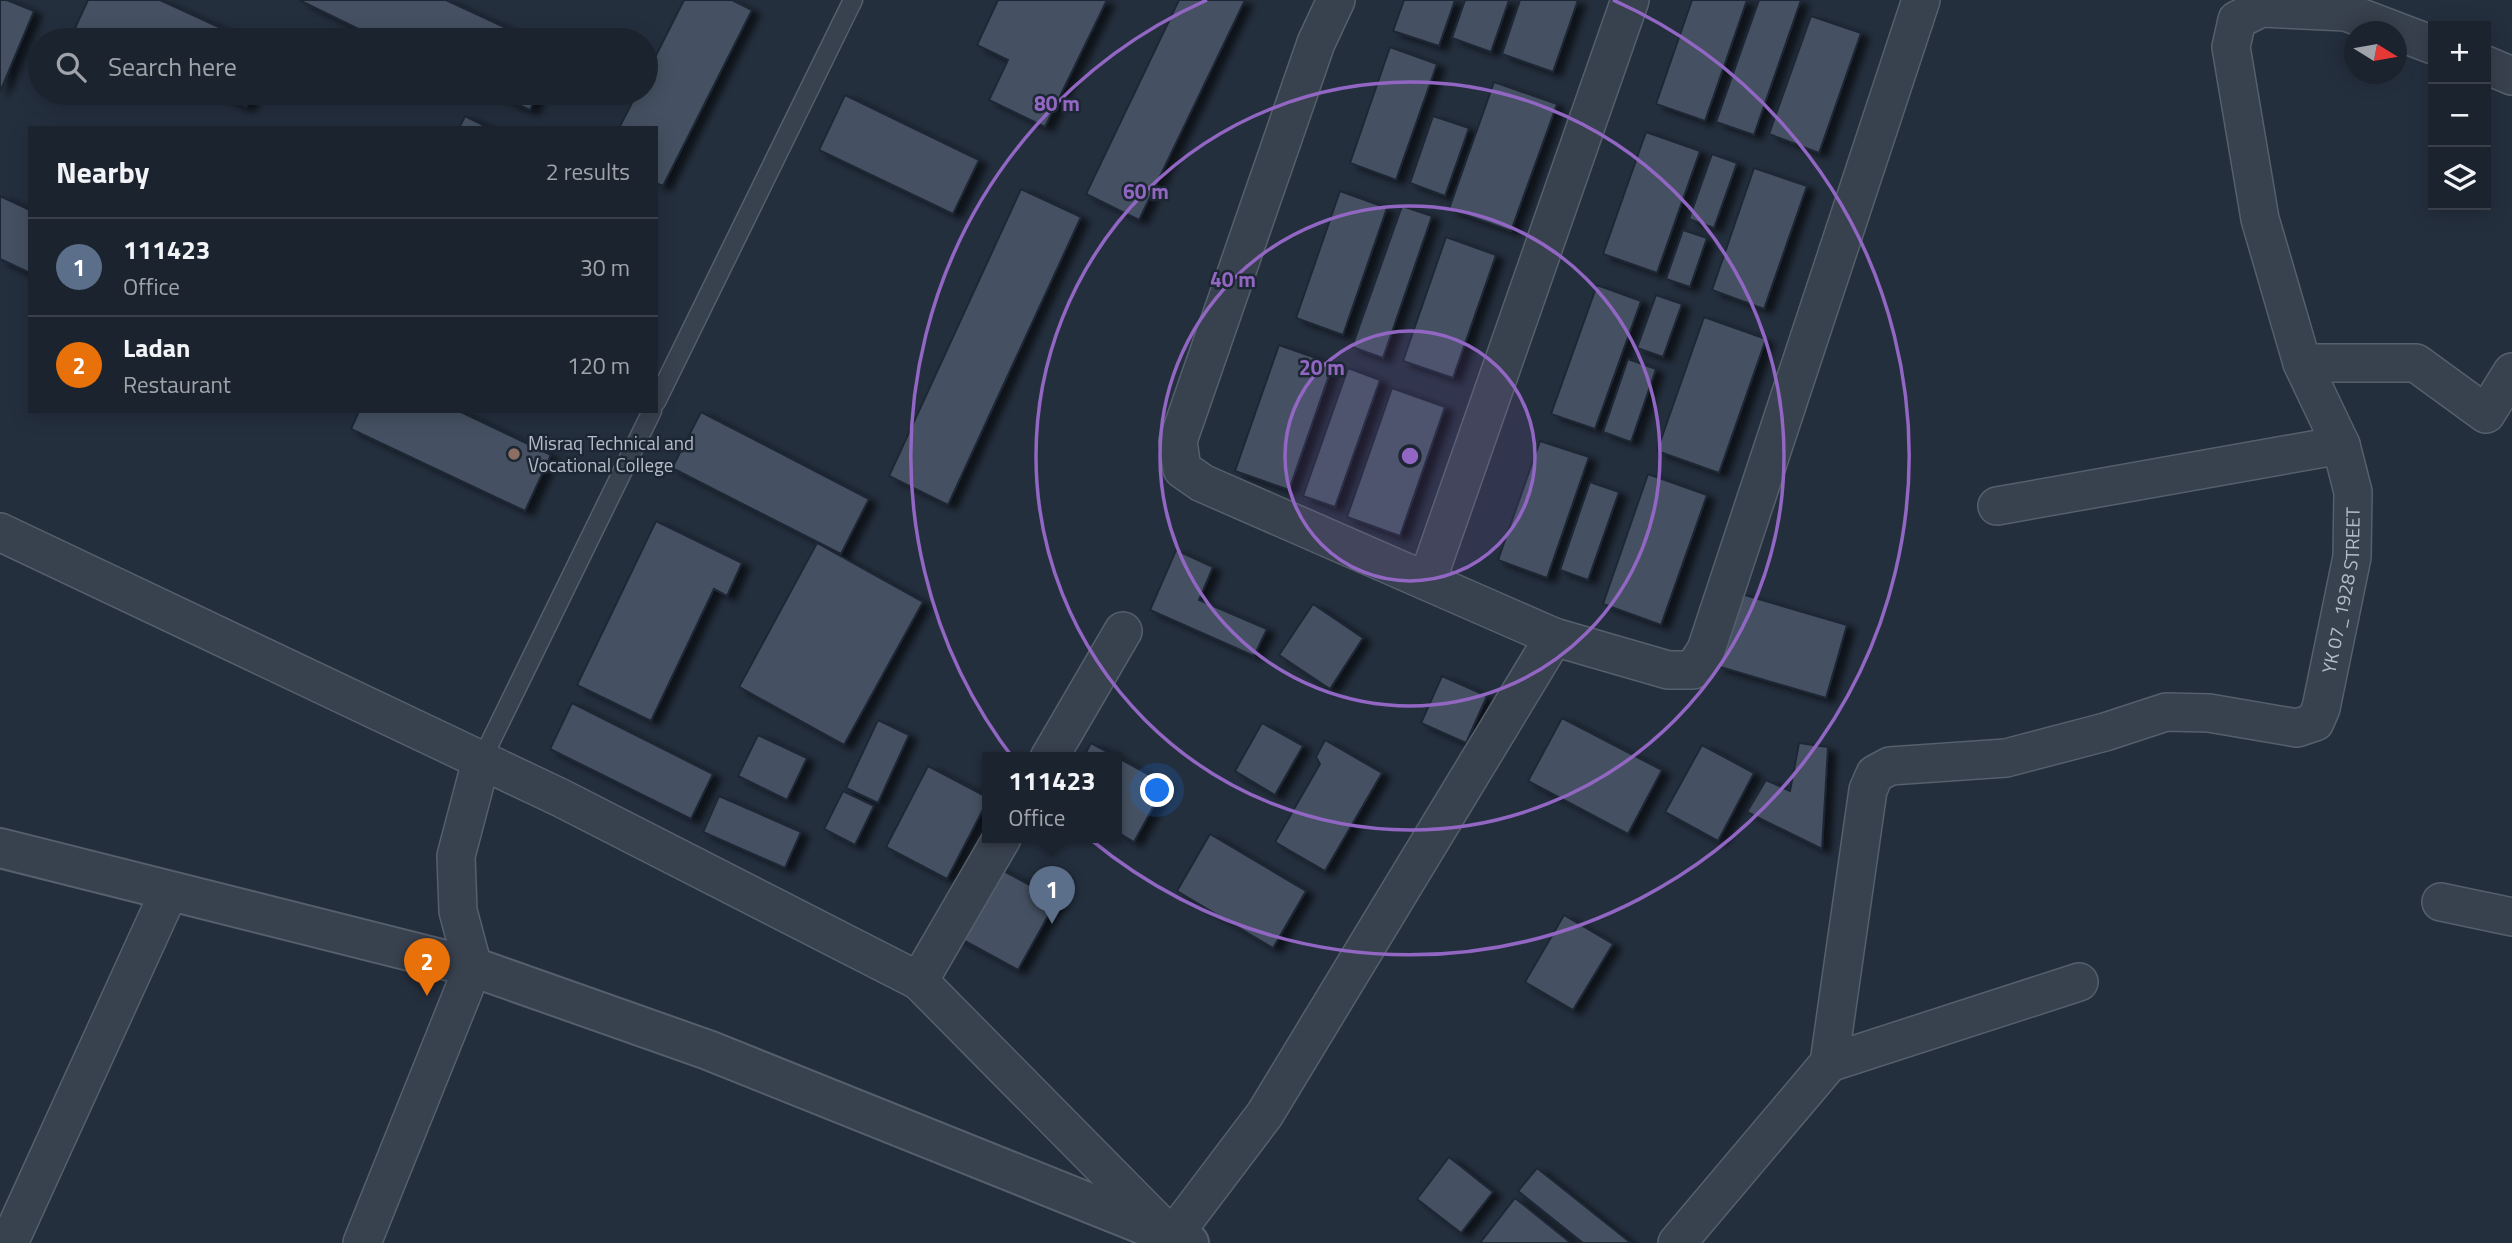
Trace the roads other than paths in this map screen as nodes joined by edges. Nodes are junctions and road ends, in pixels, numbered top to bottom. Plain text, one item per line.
1 (853, 0) edge
2 (1336, 0) edge
3 (1630, 0) edge
4 (1921, 0) edge
5 (2428, 43) edge
6 (2491, 67) edge
7 (2512, 76) edge
8 (2302, 363) junction
9 (2512, 372) edge
10 (658, 398) edge
11 (651, 413) edge
12 (2341, 445) junction
13 (1997, 506) dead end
14 (0, 532) edge
15 (1427, 581) junction
16 (1123, 631) dead end
17 (1554, 637) junction
18 (1052, 752) edge
19 (481, 761) junction
20 (999, 843) edge
21 (0, 848) edge
22 (169, 892) junction
23 (2441, 902) dead end
24 (2512, 917) edge
25 (473, 967) junction
26 (919, 981) junction
27 (2079, 982) dead end
28 (1829, 1063) junction
29 (1181, 1240) edge
30 (369, 1241) edge
31 (9, 1243) edge
32 (1677, 1243) edge

1 - 10 lane
2 - 15 street
3 - 15 street
4 - 17 street
5 - 8 street, YK 07_1928 STREET
6 - 7 street
8 - 9 street
8 - 12 street, YK 07_1928 STREET
11 - 19 lane
12 - 13 street
12 - 28 street, YK 07_1928 STREET
14 - 19 street
15 - 17 street
16 - 18 street
17 - 29 street
19 - 25 street
19 - 26 street
20 - 26 street
21 - 22 street
22 - 25 street
22 - 31 street
23 - 24 street
25 - 29 street
25 - 30 street
26 - 29 street
27 - 28 street
28 - 32 street

